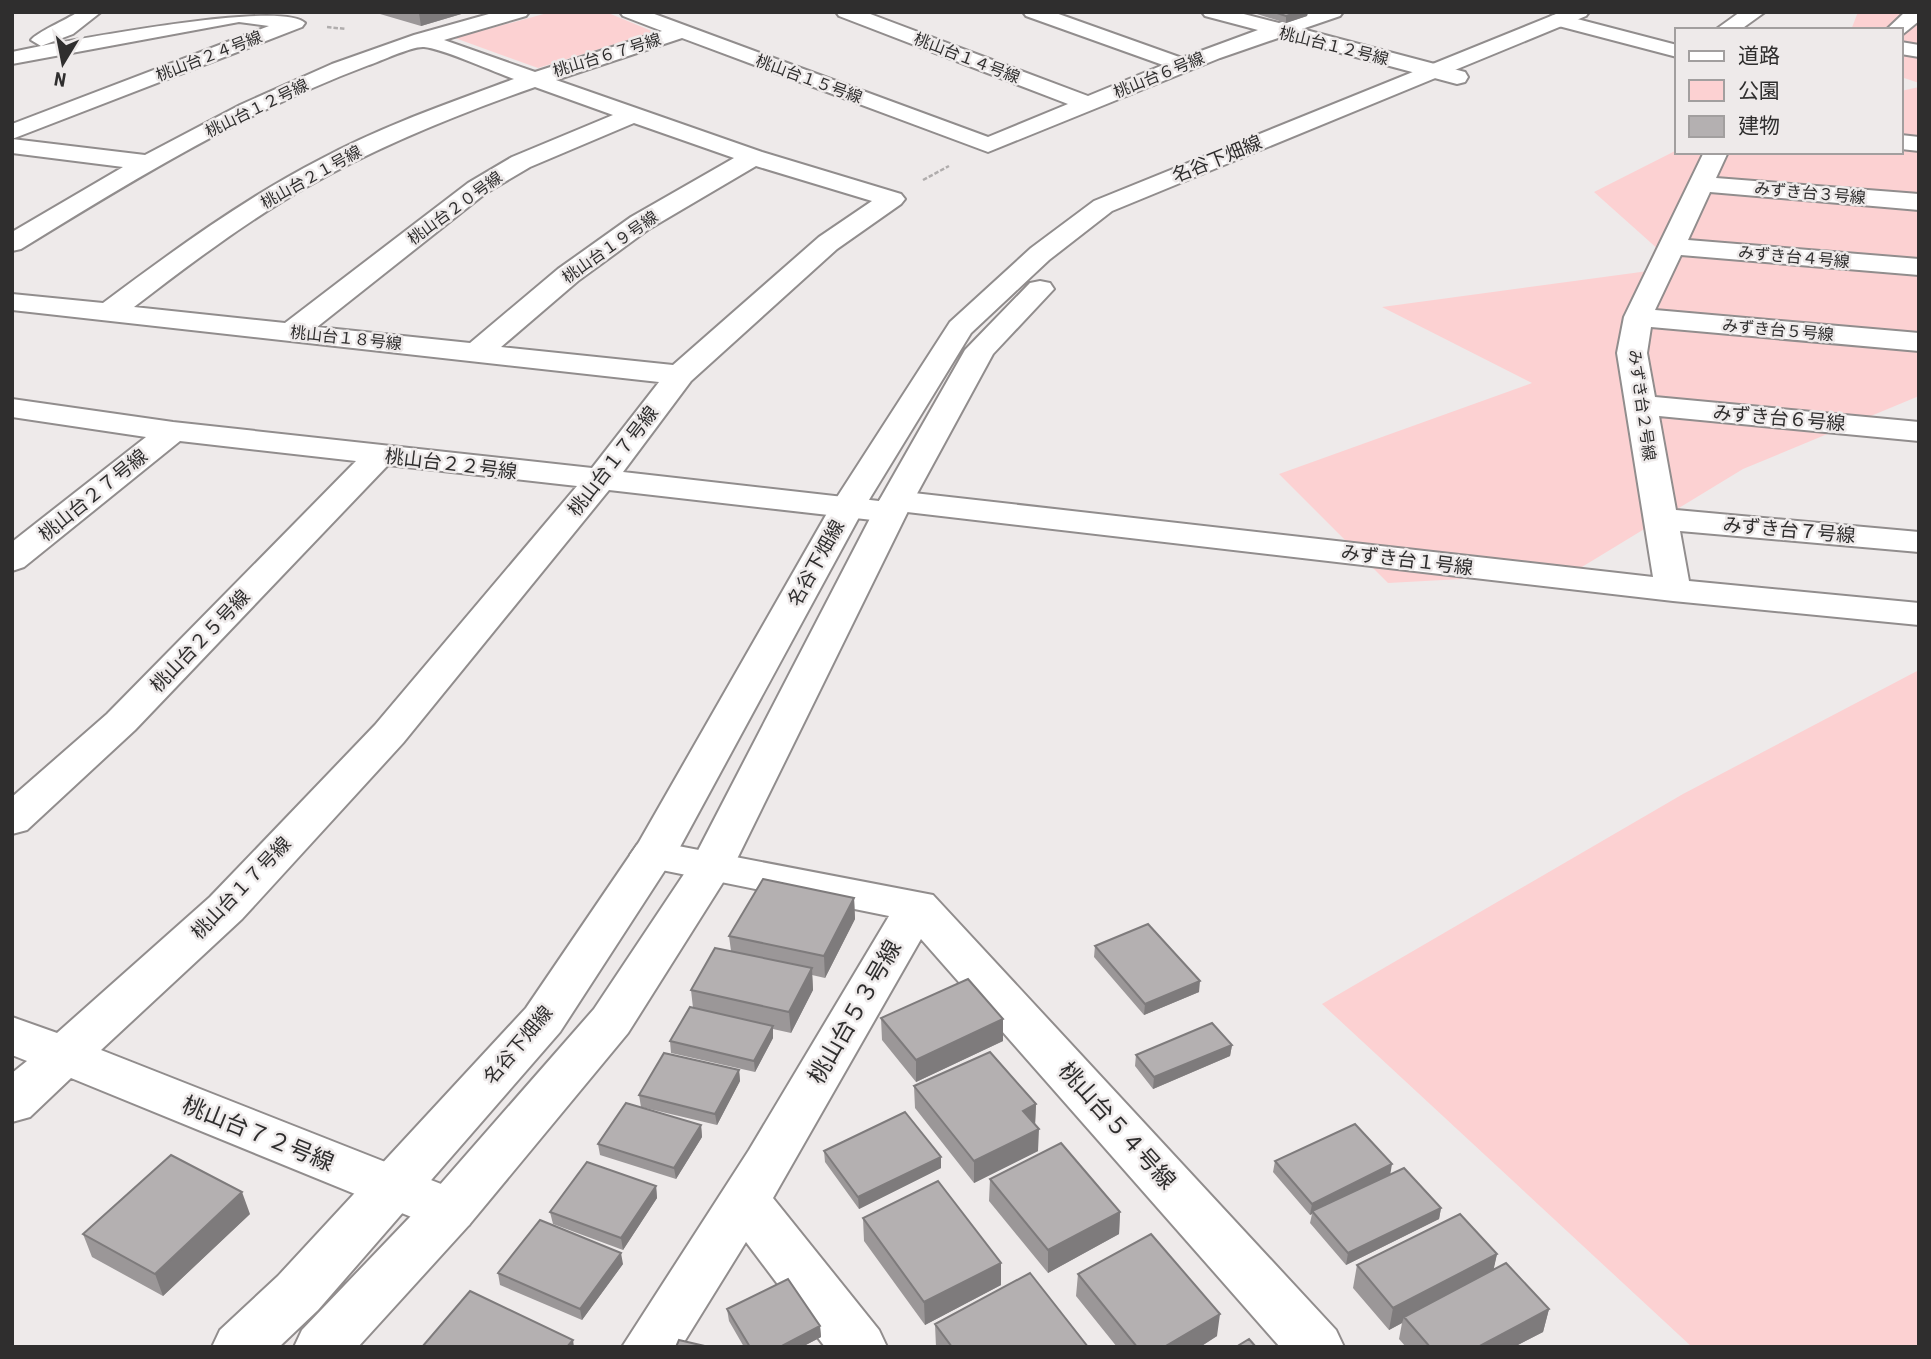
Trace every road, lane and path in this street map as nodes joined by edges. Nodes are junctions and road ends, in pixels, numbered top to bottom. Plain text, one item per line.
1 (91, 12) edge
2 (519, 12) edge
3 (630, 12) edge
4 (846, 12) edge
5 (1033, 12) edge
6 (1212, 12) edge
7 (1333, 12) edge
8 (1609, 12) edge
9 (1755, 12) edge
10 (1917, 12) edge
11 (1571, 19) edge
12 (1728, 28) edge
13 (1898, 28) edge
14 (1275, 31) junction
15 (681, 32) junction
16 (421, 39) junction
17 (12, 50) edge
18 (1675, 50) edge
19 (12, 58) edge
20 (1184, 65) junction
21 (1444, 73) junction
22 (534, 78) junction
23 (1088, 104) junction
24 (635, 114) junction
25 (12, 132) edge
26 (988, 145) junction
27 (12, 146) edge
28 (1715, 154) edge
29 (754, 157) junction
30 (145, 162) junction
31 (1701, 184) junction
32 (892, 198) junction
33 (1919, 202) edge
34 (12, 243) edge
35 (1670, 246) junction
36 (1919, 267) edge
37 (12, 302) edge
38 (108, 313) junction
39 (1638, 317) junction
40 (292, 332) junction
41 (1919, 342) edge
42 (477, 352) junction
43 (680, 375) junction
44 (1640, 405) junction
45 (12, 408) edge
46 (173, 431) junction
47 (1919, 432) edge
48 (380, 455) junction
49 (599, 481) junction
50 (893, 507) junction
51 (847, 508) junction
52 (1660, 519) junction
53 (1919, 542) edge
54 (12, 560) edge
55 (1673, 590) junction
56 (1919, 614) edge
57 (12, 820) edge
58 (652, 855) junction
59 (712, 865) junction
60 (917, 905) junction
61 (12, 1035) edge
62 (66, 1057) junction
63 (12, 1103) edge
64 (392, 1187) junction
65 (744, 1200) junction
66 (450, 1210) junction
67 (240, 1347) edge
68 (322, 1347) edge
69 (650, 1347) edge
70 (859, 1347) edge
71 (1316, 1347) edge

1 - 17 street
2 - 16 street, 桃山台１２号線
3 - 15 street, 桃山台１５号線
4 - 23 street, 桃山台１４号線
5 - 20 street
6 - 14 street, 桃山台１２号線
7 - 14 street, 桃山台６号線
8 - 11 street, 名谷下畑線
9 - 12 street
10 - 13 street
11 - 18 street
11 - 21 street, 名谷下畑線
14 - 20 street, 桃山台６号線
14 - 21 street, 桃山台１２号線
15 - 22 street, 桃山台６７号線
15 - 26 street, 桃山台１５号線
16 - 22 street
16 - 30 street, 桃山台１２号線
19 - 25 street, 桃山台２４号線
20 - 23 street, 桃山台６号線
21 - 50 street, 名谷下畑線
21 - 51 street, 名谷下畑線
22 - 24 street
22 - 38 street, 桃山台２１号線
23 - 26 street, 桃山台６号線
24 - 29 street
24 - 40 street, 桃山台２０号線
26 - 32 path
27 - 30 street
28 - 31 street, みずき台２号線
29 - 32 street
29 - 42 street, 桃山台１９号線
30 - 34 street, 桃山台１２号線
31 - 33 street, みずき台３号線
31 - 35 street, みずき台２号線
32 - 43 street, 桃山台１７号線
35 - 36 street, みずき台４号線
35 - 39 street, みずき台２号線
37 - 38 street, 桃山台１８号線
38 - 40 street, 桃山台１８号線
39 - 41 street, みずき台５号線
39 - 44 street, みずき台２号線
40 - 42 street, 桃山台１８号線
42 - 43 street, 桃山台１８号線
43 - 49 street, 桃山台１７号線
44 - 47 street, みずき台６号線
44 - 52 street, みずき台２号線
45 - 46 street, 桃山台２２号線
46 - 48 street, 桃山台２２号線
46 - 54 street, 桃山台２７号線
48 - 49 street, 桃山台２２号線
48 - 57 street, 桃山台２５号線
49 - 51 street, 桃山台２２号線
49 - 62 street, 桃山台１７号線
50 - 51 street, 桃山台２２号線
50 - 55 street, みずき台１号線
50 - 59 street, 名谷下畑線
51 - 58 street, 名谷下畑線
52 - 53 street, みずき台７号線
52 - 55 street, みずき台２号線
55 - 56 street, みずき台１号線
58 - 59 street
58 - 64 street, 名谷下畑線
59 - 60 street
59 - 66 street, 名谷下畑線
60 - 65 street, 桃山台５３号線
60 - 71 street, 桃山台５４号線
61 - 62 street, 桃山台７２号線
62 - 63 street, 桃山台１７号線
62 - 64 street, 桃山台７２号線
64 - 66 street, 桃山台７２号線
64 - 67 street, 名谷下畑線
65 - 69 street, 桃山台５３号線
65 - 70 street
66 - 68 street, 名谷下畑線

